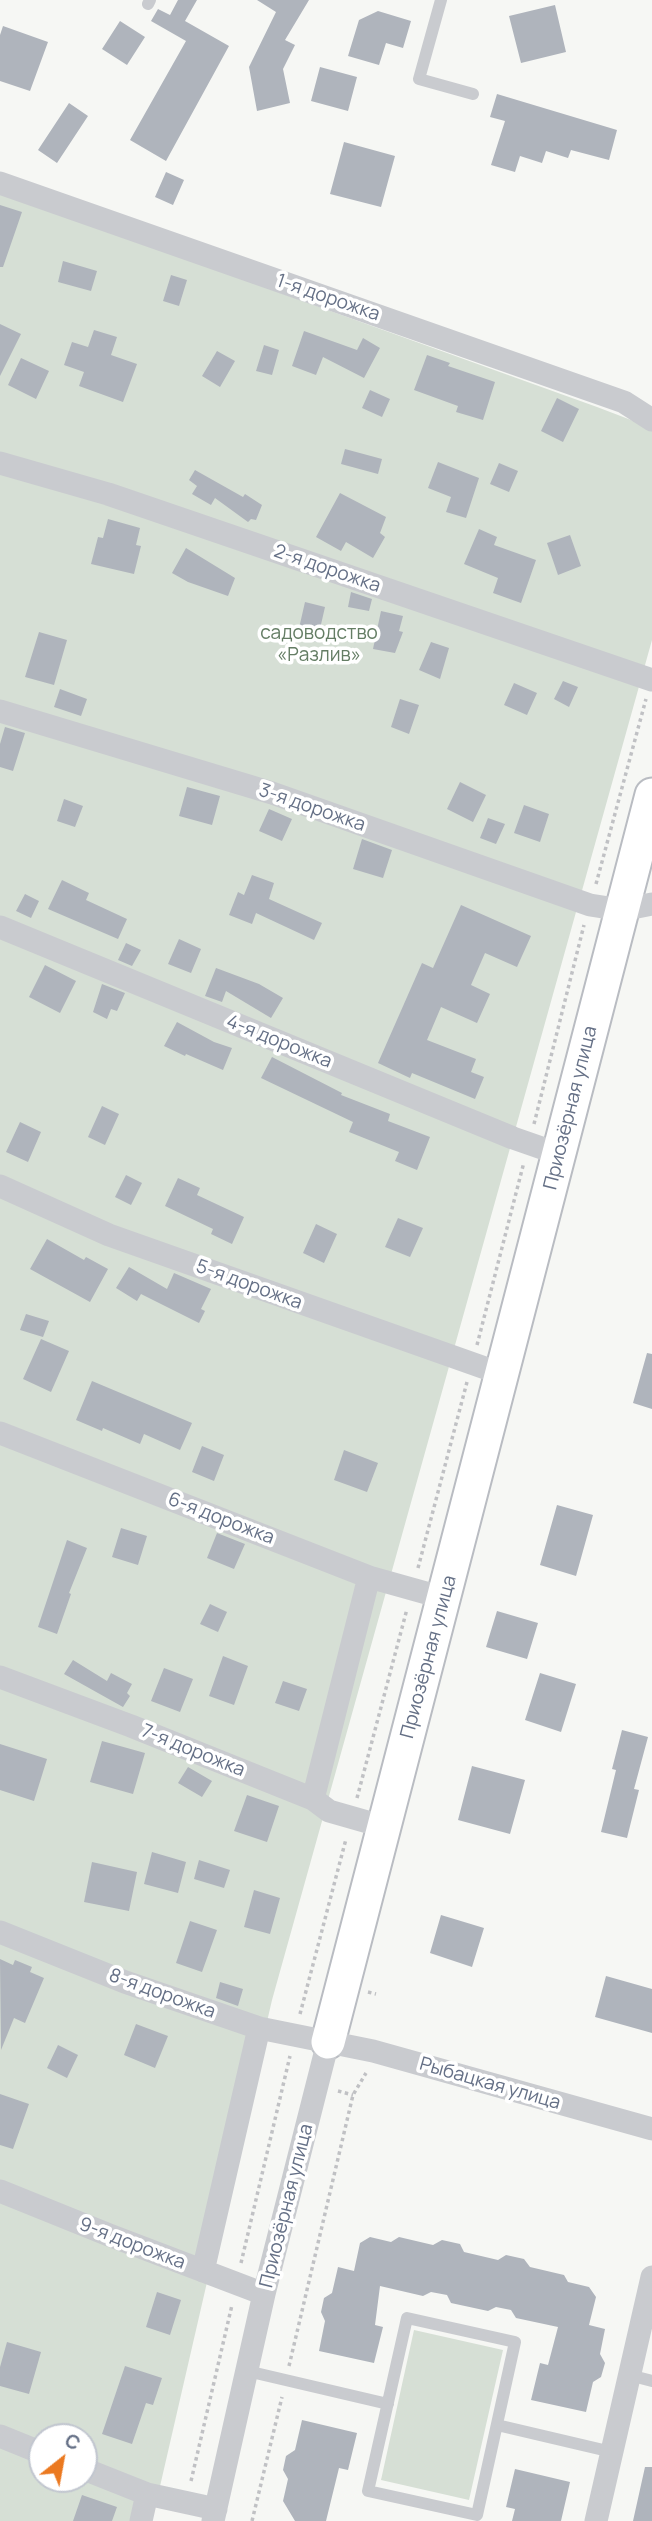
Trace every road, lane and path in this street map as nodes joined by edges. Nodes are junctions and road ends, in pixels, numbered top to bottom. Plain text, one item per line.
1 (441, 0) edge
2 (473, 94) dead end
3 (0, 183) edge
4 (652, 420) edge
5 (0, 463) edge
6 (652, 680) edge
7 (0, 711) edge
8 (652, 794) edge
9 (637, 907) edge
10 (0, 927) edge
11 (559, 1154) junction
12 (0, 1186) edge
13 (502, 1374) junction
14 (0, 1433) edge
15 (369, 1577) junction
16 (444, 1598) junction
17 (0, 1677) edge
18 (313, 1799) junction
19 (385, 1827) junction
20 (0, 1932) edge
21 (259, 2028) junction
22 (328, 2042) junction
23 (369, 2067) dead end
24 (652, 2129) edge
25 (0, 2191) edge
26 (203, 2271) junction
27 (652, 2277) edge
28 (264, 2294) junction
29 (247, 2371) junction
30 (287, 2375) dead end
31 (629, 2375) junction
32 (652, 2381) edge
33 (284, 2388) dead end
34 (388, 2404) junction
35 (497, 2424) junction
36 (0, 2436) edge
37 (28, 2447) edge
38 (612, 2452) junction
39 (98, 2475) edge
40 (147, 2494) junction
41 (214, 2515) edge
42 (141, 2521) edge
43 (252, 2521) edge
44 (596, 2521) edge

1 - 2 lane
3 - 4 street, 1-я дорожка
5 - 6 street, 2-я дорожка
7 - 9 street, 3-я дорожка
8 - 9 street, Приозёрная улица
9 - 11 street, Приозёрная улица
10 - 11 street, 4-я дорожка
11 - 13 street, Приозёрная улица
12 - 13 street, 5-я дорожка
13 - 16 street, Приозёрная улица
14 - 15 street, 6-я дорожка
15 - 16 street, 6-я дорожка
15 - 18 street
16 - 19 street, Приозёрная улица
17 - 18 street, 7-я дорожка
18 - 19 street, 7-я дорожка
19 - 22 street, Приозёрная улица
20 - 21 street, 8-я дорожка
21 - 22 street, 8-я дорожка
21 - 26 street
22 - 24 street, Рыбацкая улица
22 - 28 street, Приозёрная улица
23 - 30 path
25 - 26 street, 9-я дорожка
26 - 28 street, 9-я дорожка
27 - 31 street
28 - 29 street, Приозёрная улица
29 - 34 lane
29 - 41 street, Приозёрная улица
31 - 32 lane
31 - 38 street
33 - 43 path
34 - 35 lane
34 - 35 lane
35 - 38 lane
36 - 37 street
38 - 44 street
39 - 40 street
40 - 41 street
40 - 42 street

